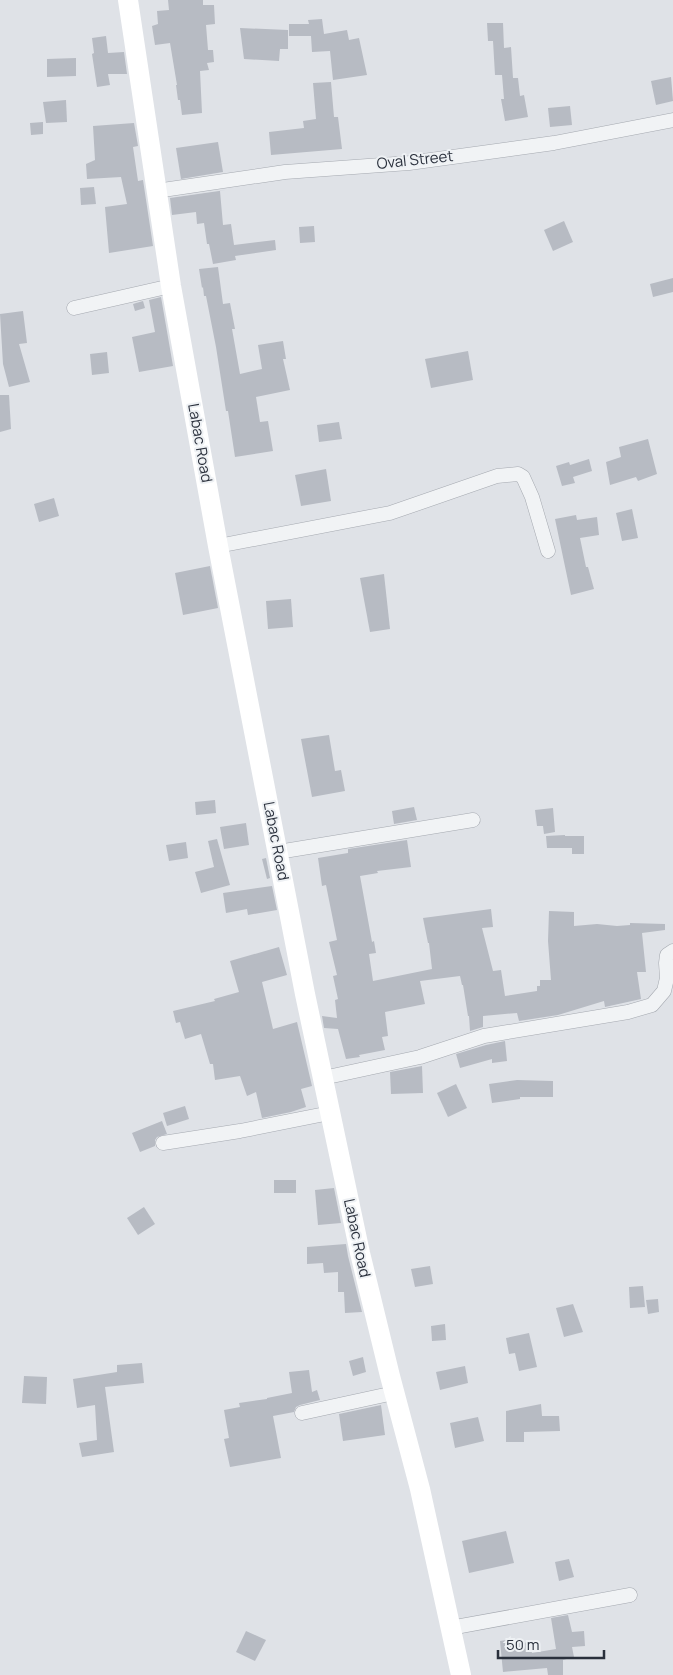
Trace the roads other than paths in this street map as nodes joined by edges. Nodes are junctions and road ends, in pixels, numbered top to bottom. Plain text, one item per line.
1 (128, 0) edge
2 (673, 120) edge
3 (156, 191) junction
4 (171, 286) junction
5 (74, 308) dead end
6 (218, 546) junction
7 (548, 551) dead end
8 (473, 820) dead end
9 (278, 852) junction
10 (673, 951) edge
11 (323, 1078) junction
12 (330, 1113) junction
13 (163, 1143) dead end
14 (394, 1393) junction
15 (302, 1413) dead end
16 (630, 1595) dead end
17 (450, 1628) junction
18 (461, 1675) edge

1 - 3 street, Labac Road
2 - 3 street, Oval Street
3 - 4 street, Labac Road
4 - 5 street
4 - 6 street, Labac Road
6 - 7 street
6 - 9 street, Labac Road
8 - 9 street
9 - 11 street, Labac Road
10 - 11 street
11 - 12 street, Labac Road
12 - 13 street
12 - 14 street, Labac Road
14 - 15 street
14 - 17 street, Labac Road
16 - 17 street
17 - 18 street, Labac Road

